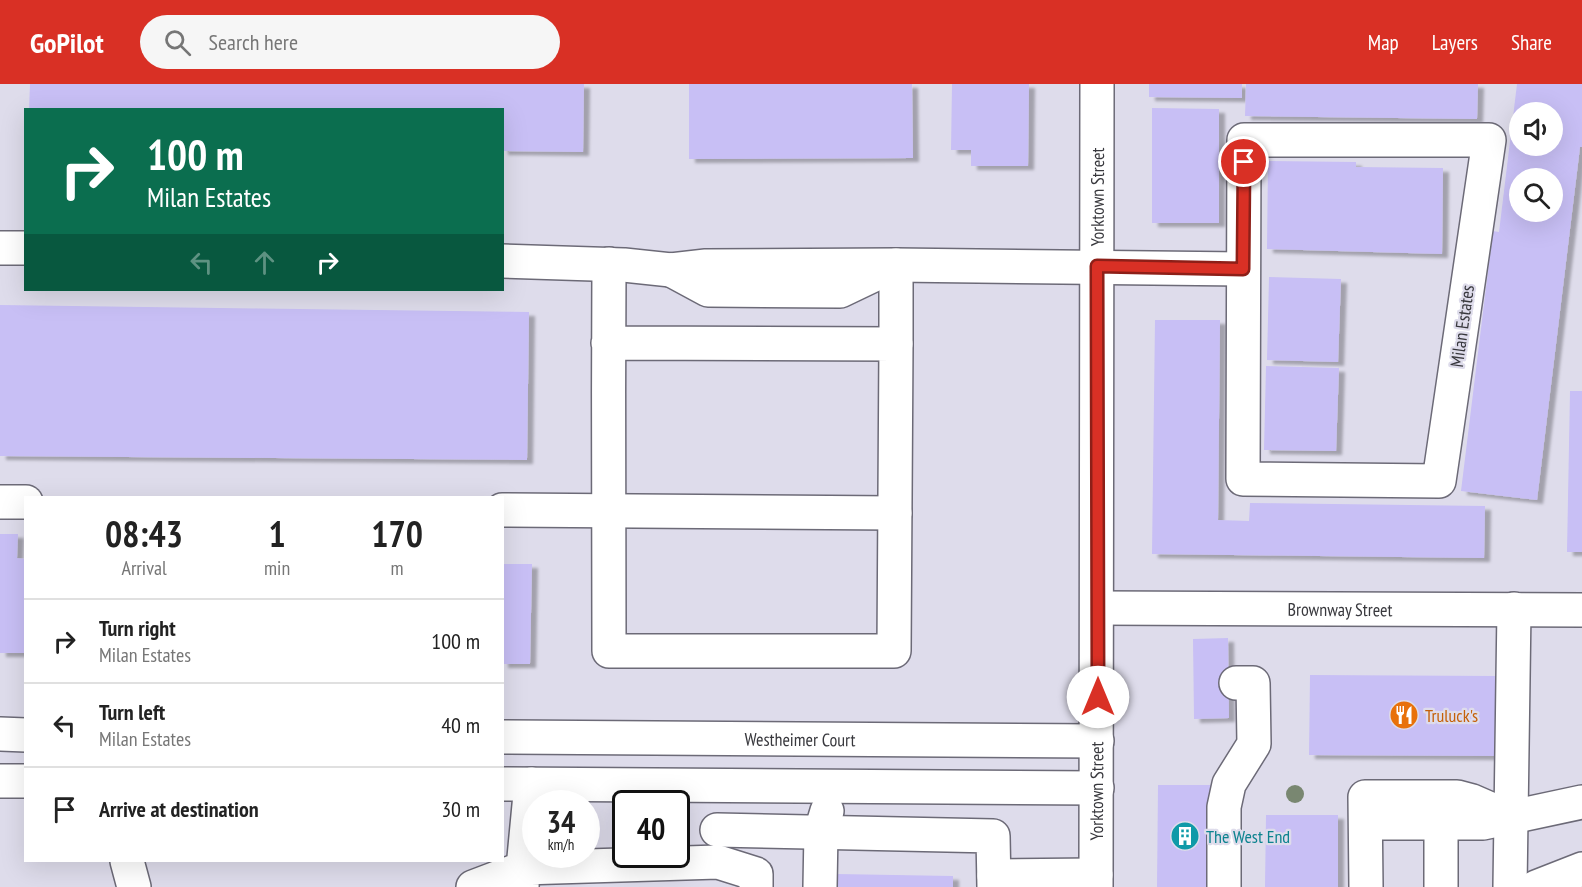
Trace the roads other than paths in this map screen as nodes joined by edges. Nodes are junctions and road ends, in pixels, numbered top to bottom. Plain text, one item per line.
1 (1096, 84) edge
2 (0, 248) edge
3 (24, 248) edge
4 (504, 261) edge
5 (609, 264) junction
6 (896, 265) junction
7 (1097, 266) junction
8 (1243, 269) junction
9 (608, 343) junction
10 (896, 344) junction
11 (0, 502) edge
12 (24, 502) edge
13 (504, 510) edge
14 (609, 511) junction
15 (896, 513) junction
16 (1098, 608) junction
17 (1514, 609) junction
18 (1582, 610) edge
19 (1236, 683) dead end
20 (0, 735) edge
21 (24, 735) edge
22 (504, 737) edge
23 (720, 738) junction
24 (1097, 741) junction
25 (0, 781) edge
26 (24, 781) edge
27 (517, 784) edge
28 (718, 785) junction
29 (834, 786) junction
30 (996, 787) junction
31 (1097, 788) junction
32 (1582, 802) edge
33 (1511, 818) junction
34 (1366, 823) junction
35 (1441, 823) junction
36 (717, 830) junction
37 (821, 831) junction
38 (993, 836) junction
39 (127, 862) edge
40 (718, 862) junction
41 (1582, 869) edge
42 (522, 877) edge
43 (994, 881) edge
44 (1096, 881) edge
45 (134, 887) edge
46 (473, 887) edge
47 (756, 887) edge
48 (820, 887) edge
49 (1224, 887) edge
50 (1366, 887) edge
51 (1441, 887) edge
52 (1510, 887) edge
53 (1536, 887) edge

1 - 7 street, Yorktown Street
2 - 3 street
4 - 5 street
5 - 6 street
5 - 9 street
6 - 7 street
6 - 10 street
7 - 8 street
7 - 16 street, Yorktown Street
8 - 8 street, Milan Estates
9 - 10 street
9 - 14 street
10 - 15 street
11 - 12 street
13 - 14 street
14 - 15 street
14 - 15 street
16 - 17 street, Brownway Street
16 - 24 street, Yorktown Street
17 - 18 street, Brownway Street
17 - 33 street
19 - 49 street
20 - 21 street
22 - 23 street, Westheimer Court
23 - 24 street, Westheimer Court
23 - 28 street
24 - 31 street, Yorktown Street
25 - 26 street
27 - 28 street
27 - 42 street
28 - 29 street
28 - 36 street
29 - 30 street
29 - 37 street
30 - 31 street
30 - 38 street
31 - 44 street, Yorktown Street
32 - 33 street
33 - 34 street
33 - 35 street
33 - 52 street
34 - 35 street
34 - 50 street
35 - 51 street
36 - 37 street
36 - 40 street
37 - 38 street
37 - 48 street
38 - 43 street
39 - 45 street
40 - 42 street
40 - 47 street
41 - 53 street
42 - 46 street
43 - 44 street

